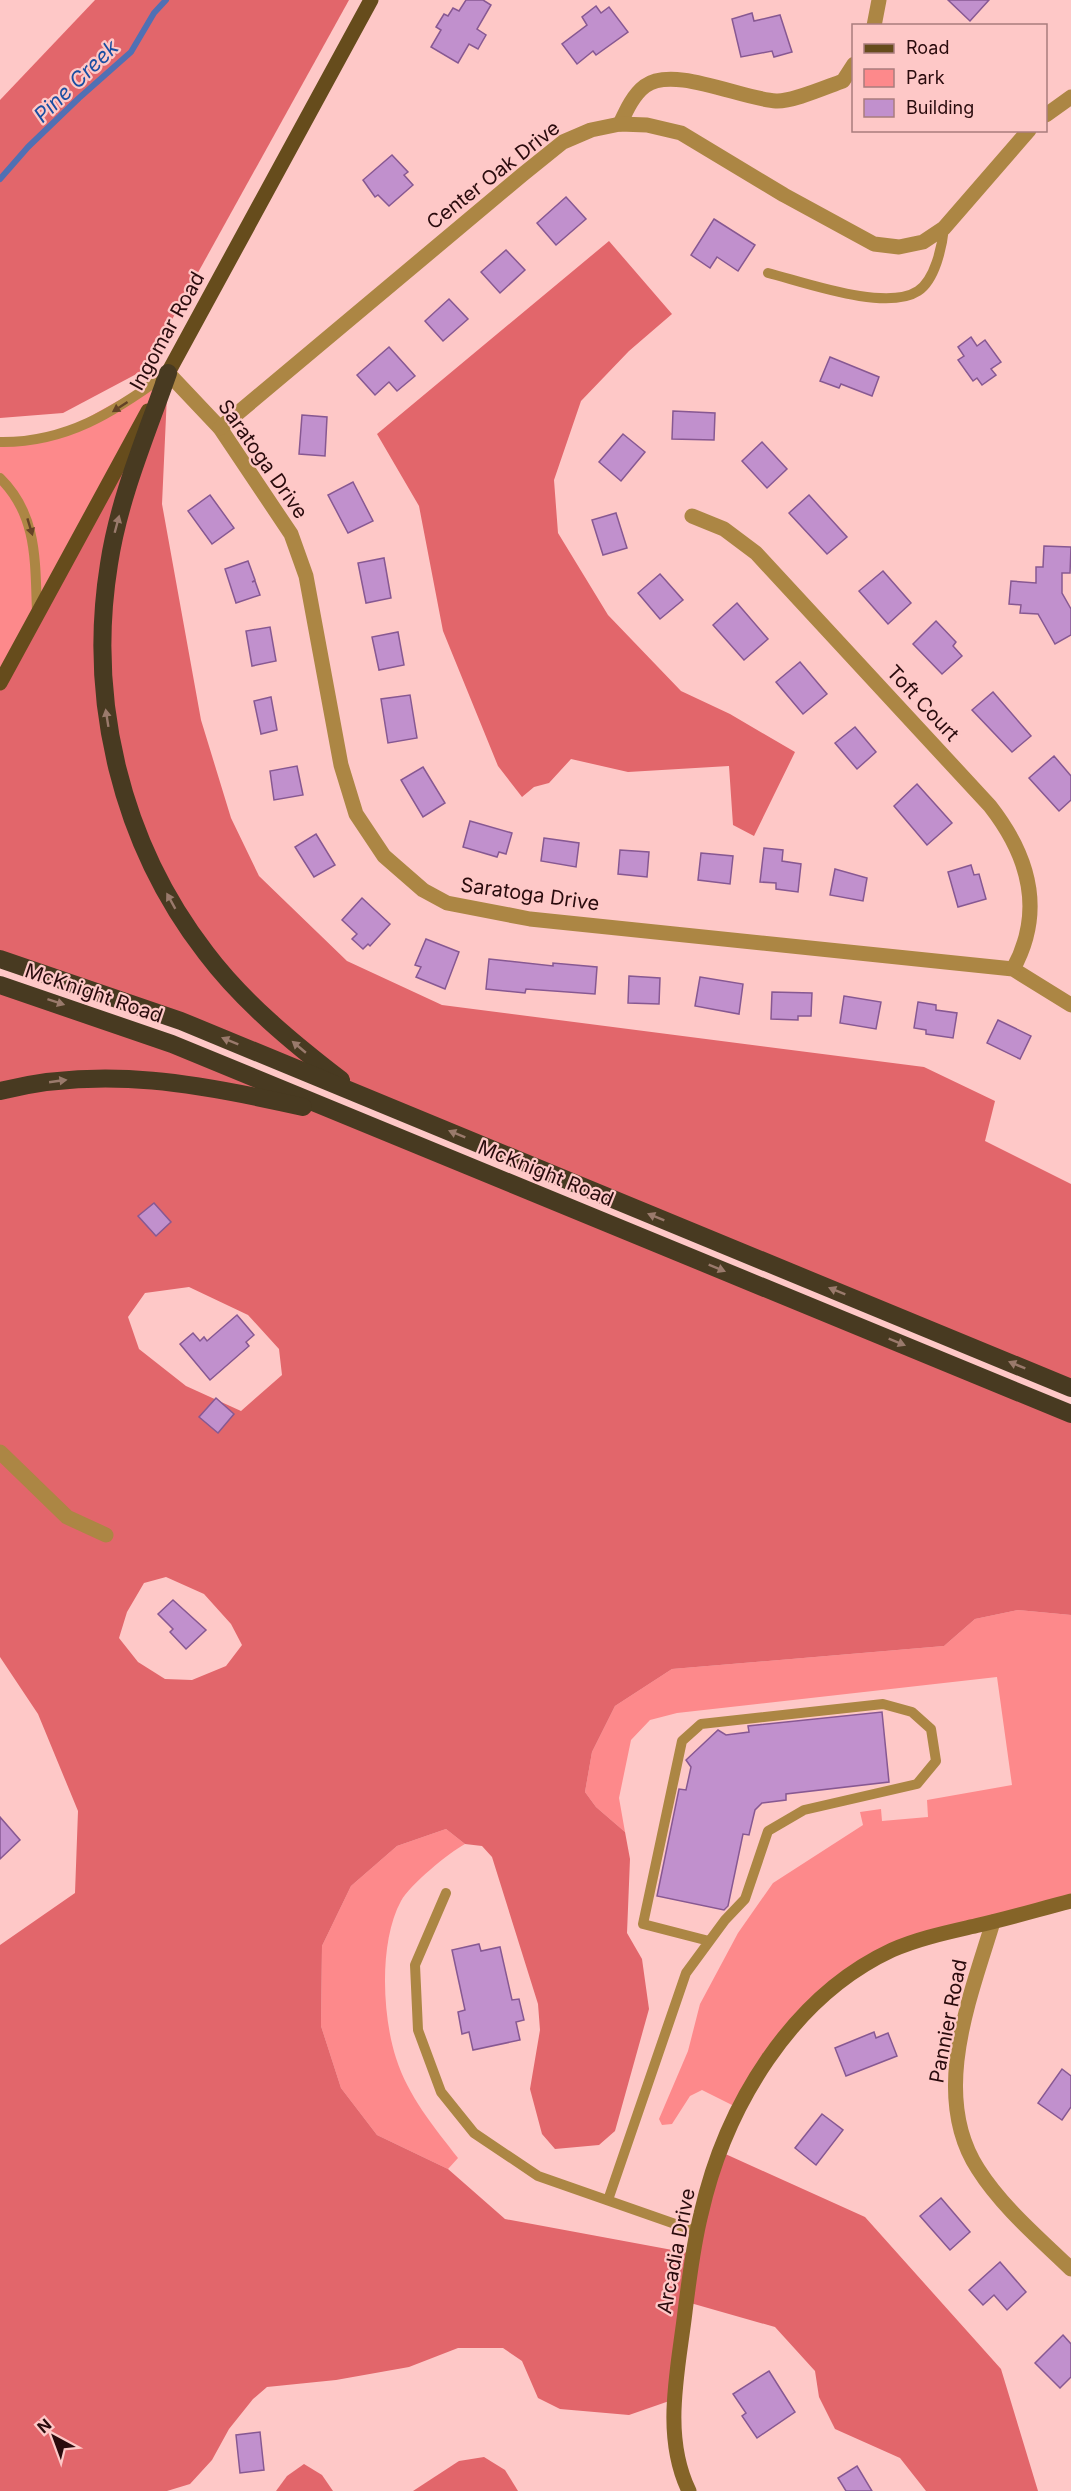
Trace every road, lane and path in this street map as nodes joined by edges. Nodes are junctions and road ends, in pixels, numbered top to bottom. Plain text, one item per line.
1 (371, 0) edge
2 (879, 0) edge
3 (874, 24) edge
4 (852, 67) edge
5 (1071, 97) edge
6 (1047, 114) edge
7 (620, 124) junction
8 (1027, 132) edge
9 (944, 228) junction
10 (768, 273) dead end
11 (168, 374) junction
12 (220, 428) junction
13 (0, 442) edge
14 (0, 478) edge
15 (692, 516) dead end
16 (37, 614) junction
17 (0, 683) edge
18 (0, 959) edge
19 (1012, 969) junction
20 (0, 985) edge
21 (1071, 1005) edge
22 (0, 1091) edge
23 (362, 1095) junction
24 (354, 1119) junction
25 (1071, 1388) edge
26 (1071, 1414) edge
27 (0, 1452) edge
28 (106, 1535) dead end
29 (446, 1893) dead end
30 (1071, 1901) edge
31 (993, 1922) junction
32 (710, 1941) junction
33 (608, 2200) junction
34 (698, 2232) junction
35 (1071, 2269) edge
36 (689, 2491) edge

1 - 11 main road, Ingomar Road
2 - 3 street
4 - 7 street
5 - 6 street
7 - 9 street, Center Oak Drive
7 - 12 street, Center Oak Drive
8 - 9 street, Center Oak Drive
9 - 10 lane
11 - 12 street, Saratoga Drive
11 -> 13 lane
11 - 16 main road, Ingomar Road
23 -> 11 highway
12 - 19 street, Saratoga Drive
14 -> 16 lane
15 - 19 street, Toft Court
16 - 17 main road, Ingomar Road
23 -> 18 highway, McKnight Road
19 - 21 street, Saratoga Drive
20 -> 24 highway, McKnight Road
22 -> 24 highway
25 -> 23 highway, McKnight Road
24 -> 26 highway, McKnight Road
27 - 28 street
29 - 33 lane
30 - 31 street, Arcadia Drive
31 - 34 street, Arcadia Drive
31 - 35 street, Pannier Road
32 - 32 lane
32 - 33 lane
33 - 34 lane
34 - 36 street, Arcadia Drive

